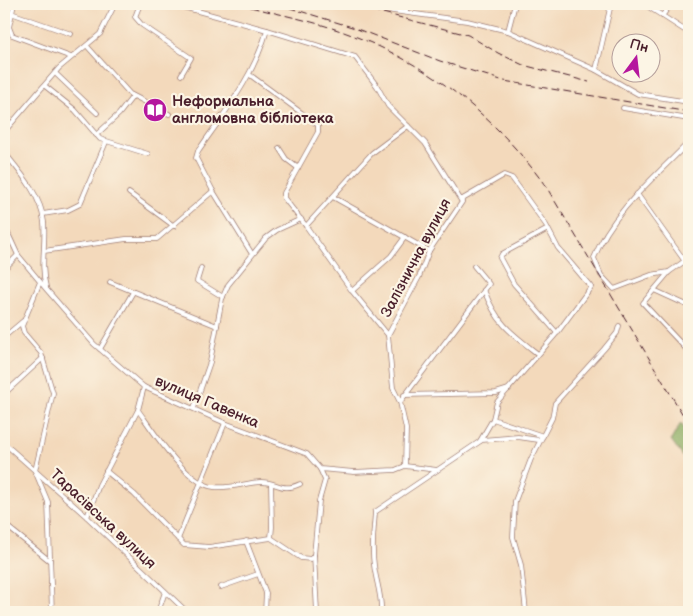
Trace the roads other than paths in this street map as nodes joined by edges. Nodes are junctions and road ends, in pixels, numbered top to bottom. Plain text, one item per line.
1 (14, 4) edge
2 (116, 4) edge
3 (140, 4) edge
4 (172, 4) edge
5 (357, 4) edge
6 (406, 4) edge
7 (515, 4) edge
8 (611, 4) edge
9 (644, 4) edge
10 (671, 4) edge
11 (406, 12) junction
12 (11, 13) junction
13 (662, 16) junction
14 (267, 30) junction
15 (508, 31) junction
16 (689, 33) edge
17 (71, 34) dead end
18 (87, 46) junction
19 (71, 57) junction
20 (596, 70) junction
21 (55, 73) junction
22 (181, 75) dead end
23 (250, 75) junction
24 (45, 86) junction
25 (133, 96) junction
26 (689, 102) edge
27 (623, 108) dead end
28 (97, 113) dead end
29 (169, 114) dead end
30 (689, 119) edge
31 (408, 126) junction
32 (4, 132) edge
33 (96, 135) junction
34 (106, 142) junction
35 (689, 142) edge
36 (279, 148) dead end
37 (4, 152) edge
38 (148, 154) dead end
39 (298, 168) junction
40 (213, 192) junction
41 (128, 193) dead end
42 (638, 194) junction
43 (333, 198) junction
44 (461, 200) junction
45 (43, 214) junction
46 (301, 219) junction
47 (4, 224) edge
48 (174, 226) junction
49 (306, 226) junction
50 (548, 230) junction
51 (405, 237) junction
52 (44, 251) junction
53 (429, 251) junction
54 (252, 254) junction
55 (18, 255) junction
56 (689, 258) edge
57 (684, 260) junction
58 (474, 266) dead end
59 (201, 268) dead end
60 (4, 269) edge
61 (42, 270) junction
62 (32, 272) junction
63 (669, 272) junction
64 (40, 282) junction
65 (110, 282) dead end
66 (47, 290) junction
67 (484, 290) junction
68 (654, 290) junction
69 (352, 291) junction
70 (133, 292) junction
71 (223, 297) junction
72 (689, 306) edge
73 (23, 320) junction
74 (217, 326) junction
75 (619, 326) dead end
76 (557, 333) junction
77 (388, 335) junction
78 (4, 337) edge
79 (100, 349) junction
80 (689, 352) edge
81 (538, 354) junction
82 (43, 358) junction
83 (144, 388) junction
84 (510, 389) junction
85 (4, 394) edge
86 (404, 395) junction
87 (400, 402) junction
88 (194, 408) junction
89 (138, 410) junction
90 (493, 419) junction
91 (225, 423) junction
92 (543, 436) junction
93 (480, 441) junction
94 (4, 443) edge
95 (4, 458) edge
96 (404, 466) junction
97 (320, 469) junction
98 (437, 470) junction
99 (35, 471) junction
100 (106, 471) junction
101 (199, 483) junction
102 (270, 484) junction
103 (300, 484) dead end
104 (87, 517) junction
105 (4, 524) edge
106 (271, 538) junction
107 (178, 539) junction
108 (246, 541) junction
109 (314, 555) junction
110 (50, 562) junction
111 (258, 574) junction
112 (221, 586) dead end
113 (165, 592) junction
114 (52, 612) edge
115 (158, 612) edge
116 (186, 612) edge
117 (265, 612) edge
118 (317, 612) edge
119 (381, 612) edge
120 (526, 612) edge

1 - 12 street
2 - 18 street
3 - 22 street
4 - 14 street, Залізнична вулиця
5 - 11 street
6 - 11 street
7 - 15 street
8 - 20 street
9 - 13 street
10 - 13 street
11 - 15 street
12 - 17 street
12 - 19 street
13 - 16 street
14 - 23 street
14 - 31 street, Залізнична вулиця
15 - 20 street
18 - 19 street
18 - 25 street
19 - 21 street
20 - 26 street
21 - 24 street
21 - 28 street
23 - 39 street
23 - 40 street
24 - 32 street
24 - 33 street
25 - 29 street
25 - 33 street
27 - 30 street
31 - 43 street
31 - 44 street, Залізнична вулиця
33 - 34 street
34 - 38 street
34 - 45 street
35 - 42 street
36 - 39 street
37 - 45 street
39 - 46 street
40 - 48 street
40 - 54 street
41 - 48 street
42 - 57 street
42 - 63 street
43 - 49 street
43 - 51 street
44 - 50 street
44 - 53 street, Залізнична вулиця
45 - 52 street
46 - 49 street
46 - 54 street
47 - 55 street, вулиця Гавенка
48 - 52 street
49 - 69 street
50 - 76 street
50 - 76 street
51 - 53 street
51 - 69 street
52 - 61 street
53 - 77 street, Залізнична вулиця
54 - 71 street
55 - 60 street
55 - 62 street, вулиця Гавенка
56 - 57 street
57 - 63 street
58 - 67 street
59 - 71 street
61 - 62 street
61 - 66 street
62 - 64 street, вулиця Гавенка
63 - 68 street
64 - 66 street, вулиця Гавенка
64 - 73 street
65 - 70 street
66 - 79 street, вулиця Гавенка
67 - 81 street
67 - 86 street
68 - 72 street
68 - 80 street
69 - 77 street
70 - 74 street
70 - 79 street
71 - 74 street
73 - 78 street
73 - 82 street
74 - 88 street
75 - 92 street
76 - 81 street
77 - 87 street
79 - 83 street, вулиця Гавенка
81 - 84 street
82 - 85 street
82 - 99 street
83 - 88 street, вулиця Гавенка
83 - 89 street
84 - 86 street
84 - 90 street
86 - 87 street
87 - 96 street
88 - 91 street, вулиця Гавенка
89 - 100 street
89 - 101 street
90 - 92 street
90 - 93 street
91 - 97 street, вулиця Гавенка
91 - 101 street
92 - 93 street
92 - 120 street
93 - 98 street
94 - 95 street
94 - 99 street, Тарасівська вулиця
96 - 97 street
96 - 98 street
97 - 109 street
98 - 119 street
99 - 104 street, Тарасівська вулиця
99 - 110 street
100 - 104 street
100 - 107 street
101 - 102 street
101 - 107 street
102 - 103 street
102 - 106 street
104 - 113 street, Тарасівська вулиця
105 - 110 street
106 - 108 street
106 - 109 street
107 - 108 street
108 - 111 street
109 - 118 street
110 - 114 street
111 - 112 street
111 - 117 street
113 - 115 street
113 - 116 street, Тарасівська вулиця

